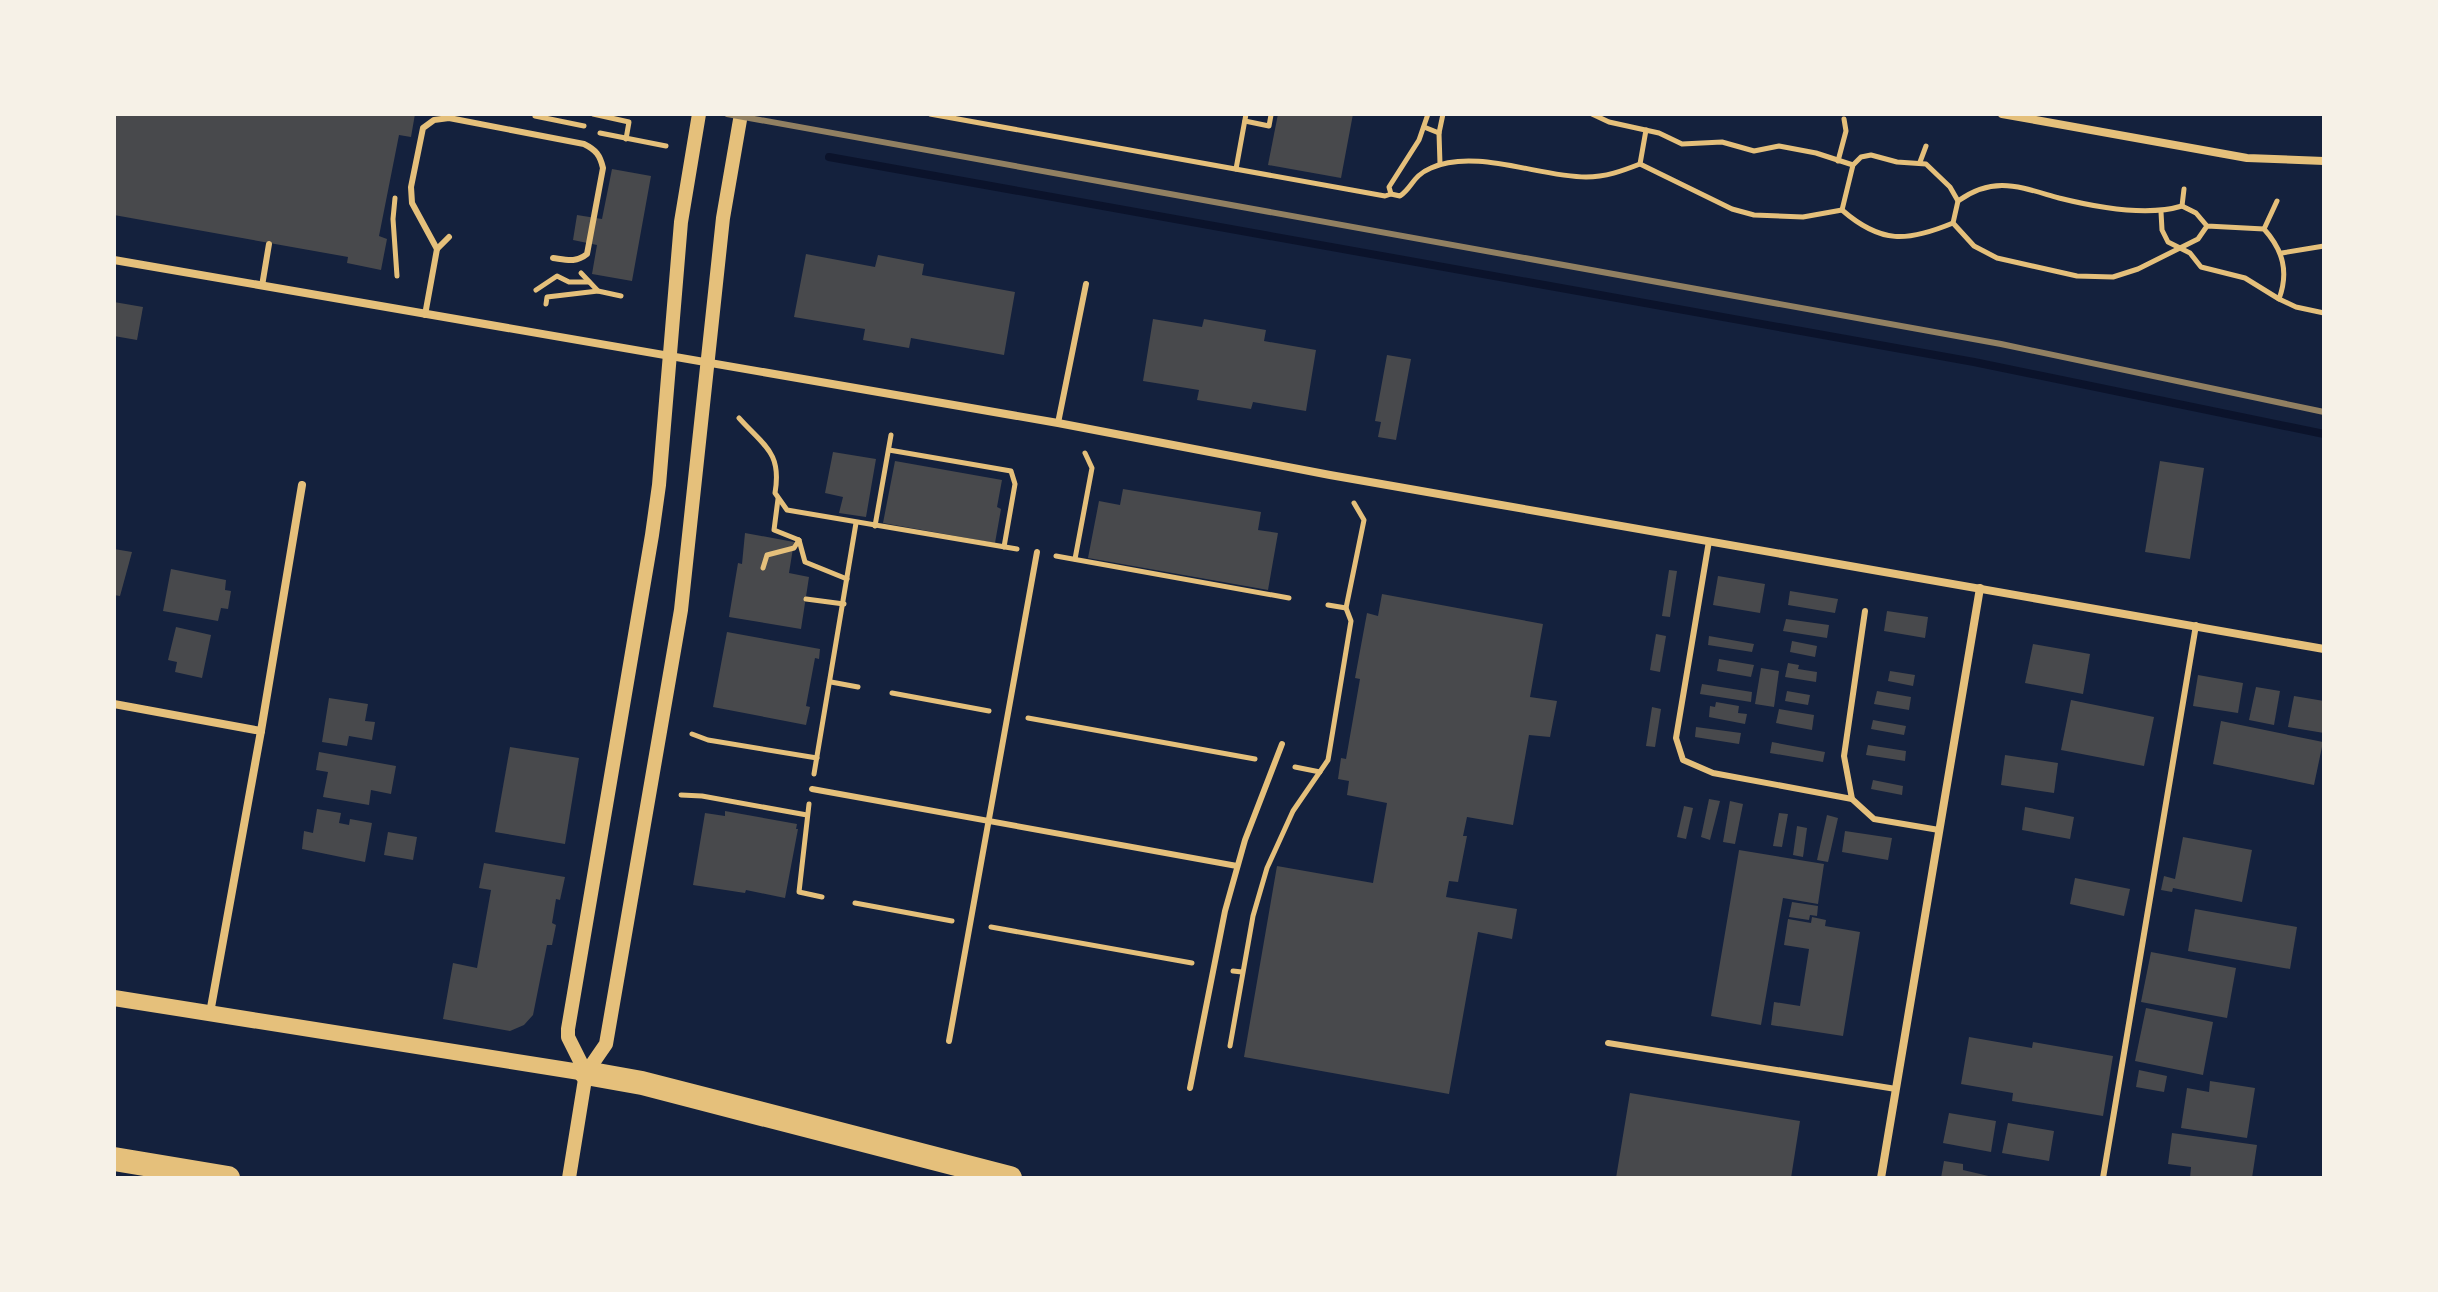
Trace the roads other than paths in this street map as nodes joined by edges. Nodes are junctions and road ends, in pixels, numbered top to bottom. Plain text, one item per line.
1 (699, 114) edge
2 (741, 114) edge
3 (2002, 114) edge
4 (2324, 161) edge
5 (449, 237) dead end
6 (269, 244) dead end
7 (437, 249) junction
8 (553, 258) dead end
9 (114, 260) edge
10 (1086, 284) dead end
11 (262, 286) junction
12 (425, 315) junction
13 (669, 358) junction
14 (709, 364) junction
15 (1058, 423) junction
16 (302, 485) dead end
17 (1709, 541) junction
18 (1037, 552) dead end
19 (1980, 588) junction
20 (1865, 611) dead end
21 (2196, 625) junction
22 (2324, 649) edge
23 (114, 704) edge
24 (261, 731) junction
25 (1282, 744) dead end
26 (812, 789) road end
27 (1852, 799) junction
28 (987, 821) junction
29 (1939, 830) junction
30 (1237, 866) junction
31 (114, 998) edge
32 (210, 1015) junction
33 (949, 1041) dead end
34 (1608, 1043) dead end
35 (586, 1073) junction
36 (1190, 1088) dead end
37 (1896, 1089) junction
38 (114, 1159) edge
39 (228, 1178) edge
40 (569, 1178) edge
41 (1010, 1178) edge
42 (1881, 1178) edge
43 (2103, 1178) edge

1 - 13 street
2 - 14 street
3 - 4 street
5 - 7 lane
6 - 11 lane
7 - 8 lane
7 - 12 lane
9 - 11 street
10 - 15 lane
11 - 12 street
12 - 13 street
13 - 14 street
13 - 35 street
14 - 15 street
14 - 35 street
15 - 17 street
16 - 24 street
17 - 19 street
17 - 27 lane
18 - 28 lane
19 - 21 street
19 - 29 street
20 - 27 lane
21 - 22 street
21 - 43 lane
23 - 24 street
24 - 32 street
25 - 30 lane
26 - 28 lane
27 - 29 lane
28 - 30 lane
28 - 33 lane
29 - 37 street
30 - 36 lane
31 - 32 main road
32 - 35 main road
34 - 37 lane
35 - 40 street
35 - 41 highway
37 - 42 street
38 - 39 highway

